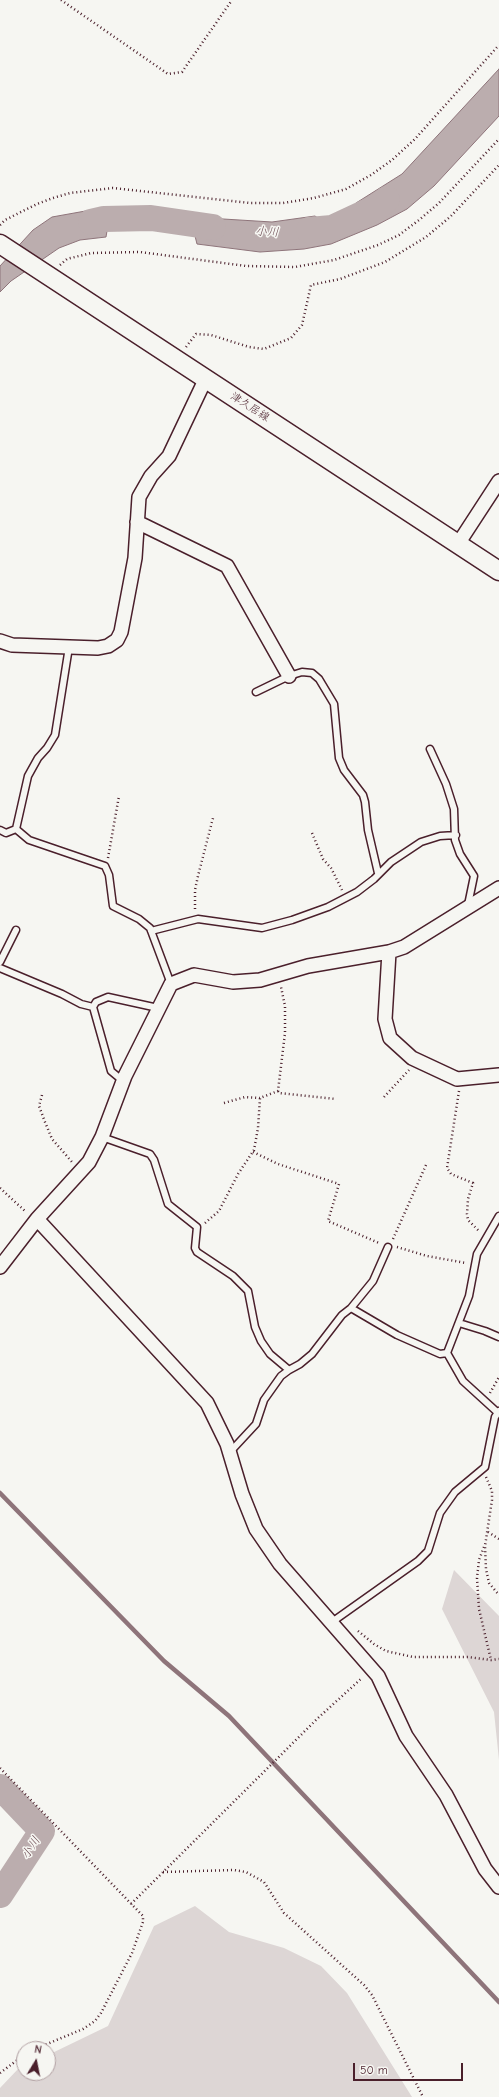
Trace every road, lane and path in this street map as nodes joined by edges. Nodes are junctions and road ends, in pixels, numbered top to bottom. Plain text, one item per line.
1 (61, 0) edge
2 (232, 0) edge
3 (499, 45) edge
4 (499, 139) edge
5 (499, 165) edge
6 (0, 225) edge
7 (0, 244) edge
8 (50, 278) junction
9 (176, 360) junction
10 (206, 378) junction
11 (499, 481) edge
12 (137, 522) junction
13 (458, 544) junction
14 (499, 570) edge
15 (0, 641) edge
16 (69, 648) junction
17 (289, 676) junction
18 (256, 692) dead end
19 (430, 749) dead end
20 (119, 796) dead end
21 (213, 818) dead end
22 (16, 829) junction
23 (0, 830) edge
24 (312, 833) dead end
25 (456, 835) junction
26 (106, 868) junction
27 (378, 873) junction
28 (499, 888) edge
29 (346, 897) junction
30 (467, 908) junction
31 (198, 918) junction
32 (16, 930) dead end
33 (151, 931) junction
34 (389, 952) junction
35 (0, 962) edge
36 (0, 968) edge
37 (278, 975) junction
38 (170, 984) junction
39 (93, 1007) junction
40 (158, 1008) junction
41 (417, 1060) junction
42 (499, 1075) edge
43 (456, 1079) junction
44 (123, 1081) junction
45 (278, 1090) junction
46 (42, 1095) dead end
47 (384, 1097) dead end
48 (260, 1098) junction
49 (336, 1099) dead end
50 (224, 1103) dead end
51 (102, 1137) junction
52 (253, 1152) junction
53 (426, 1165) dead end
54 (81, 1171) junction
55 (0, 1188) edge
56 (499, 1216) edge
57 (36, 1220) junction
58 (198, 1227) junction
59 (487, 1235) junction
60 (388, 1247) joint
61 (474, 1264) junction
62 (0, 1267) edge
63 (351, 1308) junction
64 (459, 1323) junction
65 (499, 1337) edge
66 (447, 1353) junction
67 (289, 1370) junction
68 (499, 1377) edge
69 (485, 1401) junction
70 (498, 1411) edge
71 (230, 1452) junction
72 (485, 1467) junction
73 (488, 1532) junction
74 (499, 1539) edge
75 (485, 1546) junction
76 (499, 1595) edge
77 (343, 1614) junction
78 (332, 1622) junction
79 (499, 1659) edge
80 (492, 1660) junction
81 (373, 1668) junction
82 (0, 1768) edge
83 (163, 1872) junction
84 (499, 1886) edge
85 (131, 1904) junction
86 (54, 2041) edge
87 (16, 2061) edge
88 (0, 2073) edge
89 (423, 2097) edge

1 - 2 path
3 - 6 path
4 - 8 path
5 - 9 path
7 - 8 main road, 津久居線
8 - 9 main road, 津久居線
9 - 10 main road, 津久居線
10 - 12 street
10 - 13 main road, 津久居線
11 - 13 street
12 - 16 street
12 - 17 street
13 - 14 main road, 津久居線
15 - 16 street
16 - 22 lane
17 - 18 lane
17 - 27 lane
19 - 25 lane
20 - 26 path
21 - 31 path
22 - 23 lane
22 - 26 lane
24 - 29 path
25 - 27 lane
25 - 30 lane
26 - 33 lane
27 - 29 lane
28 - 30 street
29 - 31 lane
30 - 34 street
31 - 33 lane
32 - 35 lane
33 - 38 lane
34 - 37 street
34 - 41 street
36 - 39 lane
37 - 38 street
37 - 45 path
38 - 40 street
39 - 40 lane
39 - 44 lane
40 - 44 street
41 - 43 street
41 - 47 path
42 - 43 street
43 - 59 path
44 - 51 street
45 - 48 path
45 - 49 path
46 - 54 path
48 - 50 path
48 - 52 path
51 - 54 street
51 - 58 lane
52 - 58 path
52 - 60 path
53 - 61 path
54 - 57 street
55 - 57 path
56 - 59 lane
57 - 62 street
57 - 71 street
58 - 67 lane
59 - 61 lane
60 - 63 lane
61 - 64 lane
63 - 66 lane
63 - 67 lane
64 - 65 lane
64 - 66 lane
66 - 69 lane
67 - 71 lane
68 - 69 path
69 - 70 lane
70 - 72 lane
71 - 78 street
72 - 73 path
72 - 77 lane
73 - 74 path
73 - 75 path
75 - 76 path
75 - 80 path
77 - 78 lane
77 - 80 path
78 - 81 street
79 - 80 path
81 - 83 path
81 - 84 street
82 - 85 path
83 - 85 path
83 - 89 path
85 - 86 path
87 - 88 path

